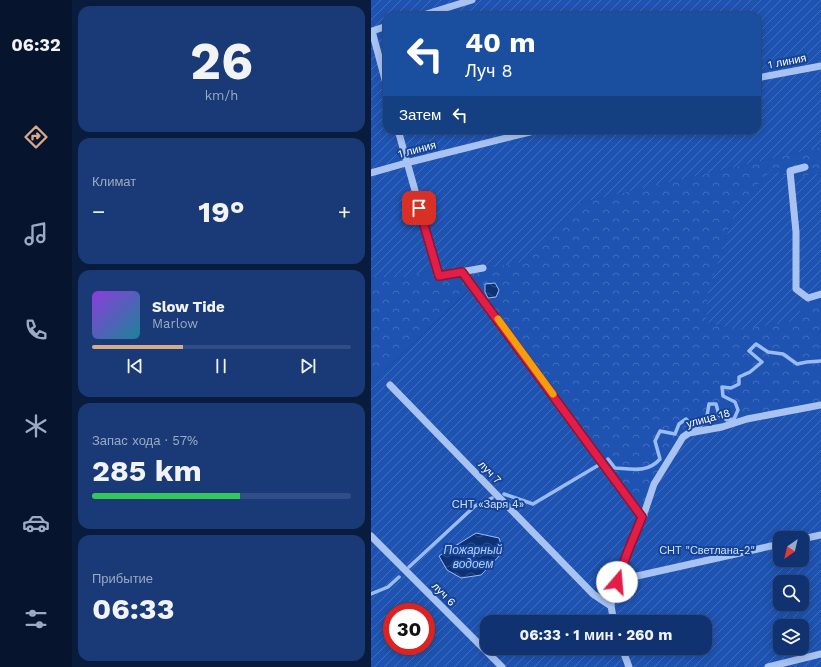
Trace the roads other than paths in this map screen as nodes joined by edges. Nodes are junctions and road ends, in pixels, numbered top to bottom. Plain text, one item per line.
1 (472, 0) edge
2 (433, 12) edge
3 (383, 27) edge
4 (821, 66) edge
5 (383, 72) edge
6 (761, 77) edge
7 (399, 134) edge
8 (522, 134) edge
9 (406, 163) junction
10 (805, 167) dead end
11 (371, 173) edge
12 (483, 268) dead end
13 (462, 272) junction
14 (821, 294) edge
15 (390, 385) dead end
16 (821, 405) edge
17 (644, 514) junction
18 (821, 535) edge
19 (371, 536) edge
20 (809, 538) edge
21 (773, 546) edge
22 (637, 576) dead end
23 (611, 606) junction
24 (613, 615) edge
25 (821, 654) edge
26 (625, 655) edge
27 (502, 667) edge
28 (629, 667) edge
29 (768, 667) edge

1 - 2 street
3 - 5 street
4 - 6 street, 1 линия
7 - 9 street
8 - 9 street, 1 линия
9 - 11 street, 1 линия
9 - 13 street
10 - 14 street
12 - 13 street
13 - 17 street
15 - 23 street, луч 7
16 - 17 street, улица 18
17 - 23 street, улица 18
18 - 20 street
19 - 27 street, луч 6
21 - 22 street
23 - 24 street
25 - 29 street
26 - 28 street

